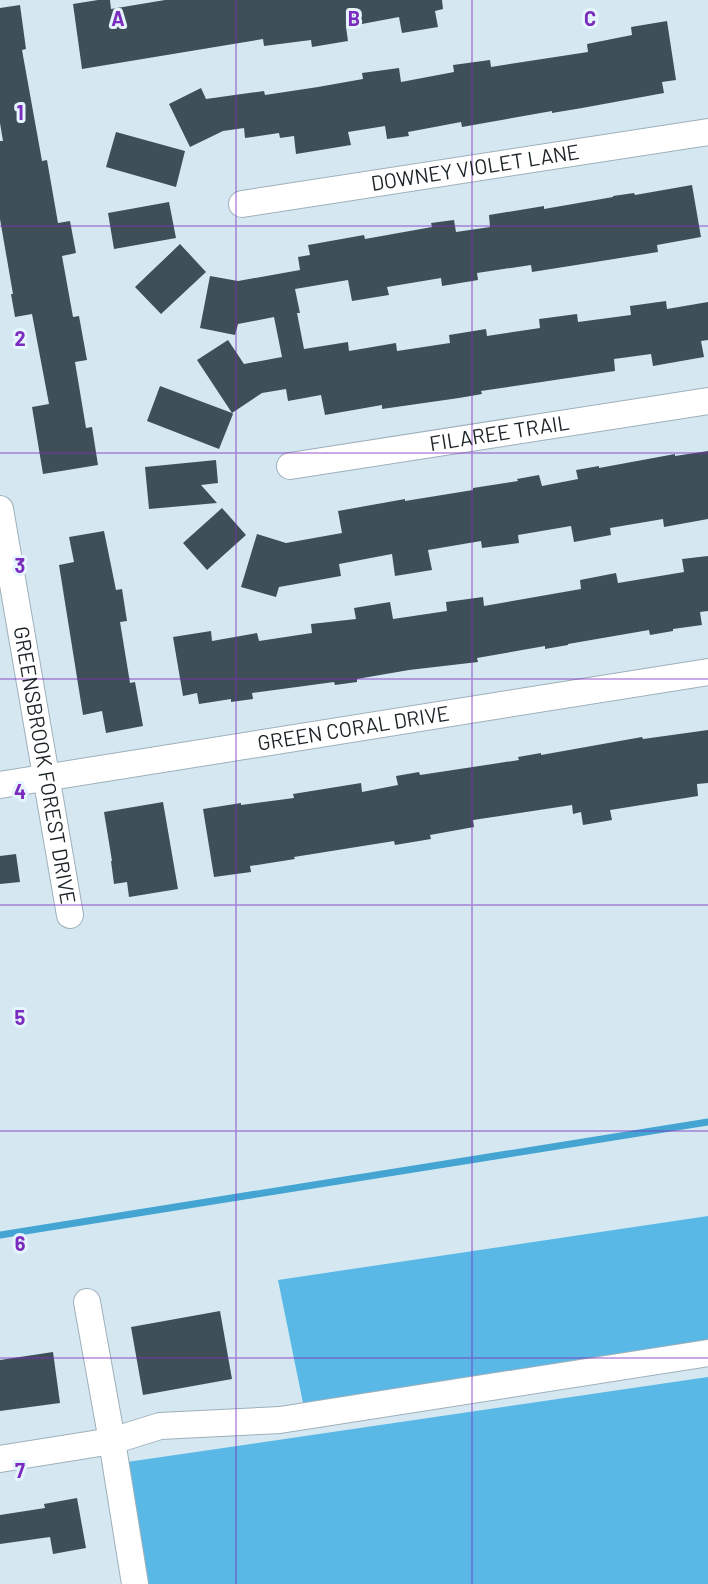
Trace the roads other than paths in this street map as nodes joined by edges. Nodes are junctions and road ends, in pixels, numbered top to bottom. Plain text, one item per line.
1 (708, 132) edge
2 (242, 204) dead end
3 (708, 400) edge
4 (290, 466) dead end
5 (0, 509) edge
6 (708, 672) edge
7 (46, 778) junction
8 (0, 785) edge
9 (70, 915) dead end
10 (87, 1302) dead end
11 (708, 1353) edge
12 (112, 1441) junction
13 (0, 1459) edge
14 (135, 1584) edge

1 - 2 street, DOWNEY VIOLET LANE
3 - 4 street, FILAREE TRAIL
5 - 7 street, GREENSBROOK FOREST DRIVE
6 - 7 street, GREEN CORAL DRIVE
7 - 8 street, GREEN CORAL DRIVE
7 - 9 street, GREENSBROOK FOREST DRIVE
10 - 12 street
11 - 12 street
12 - 13 street
12 - 14 street

